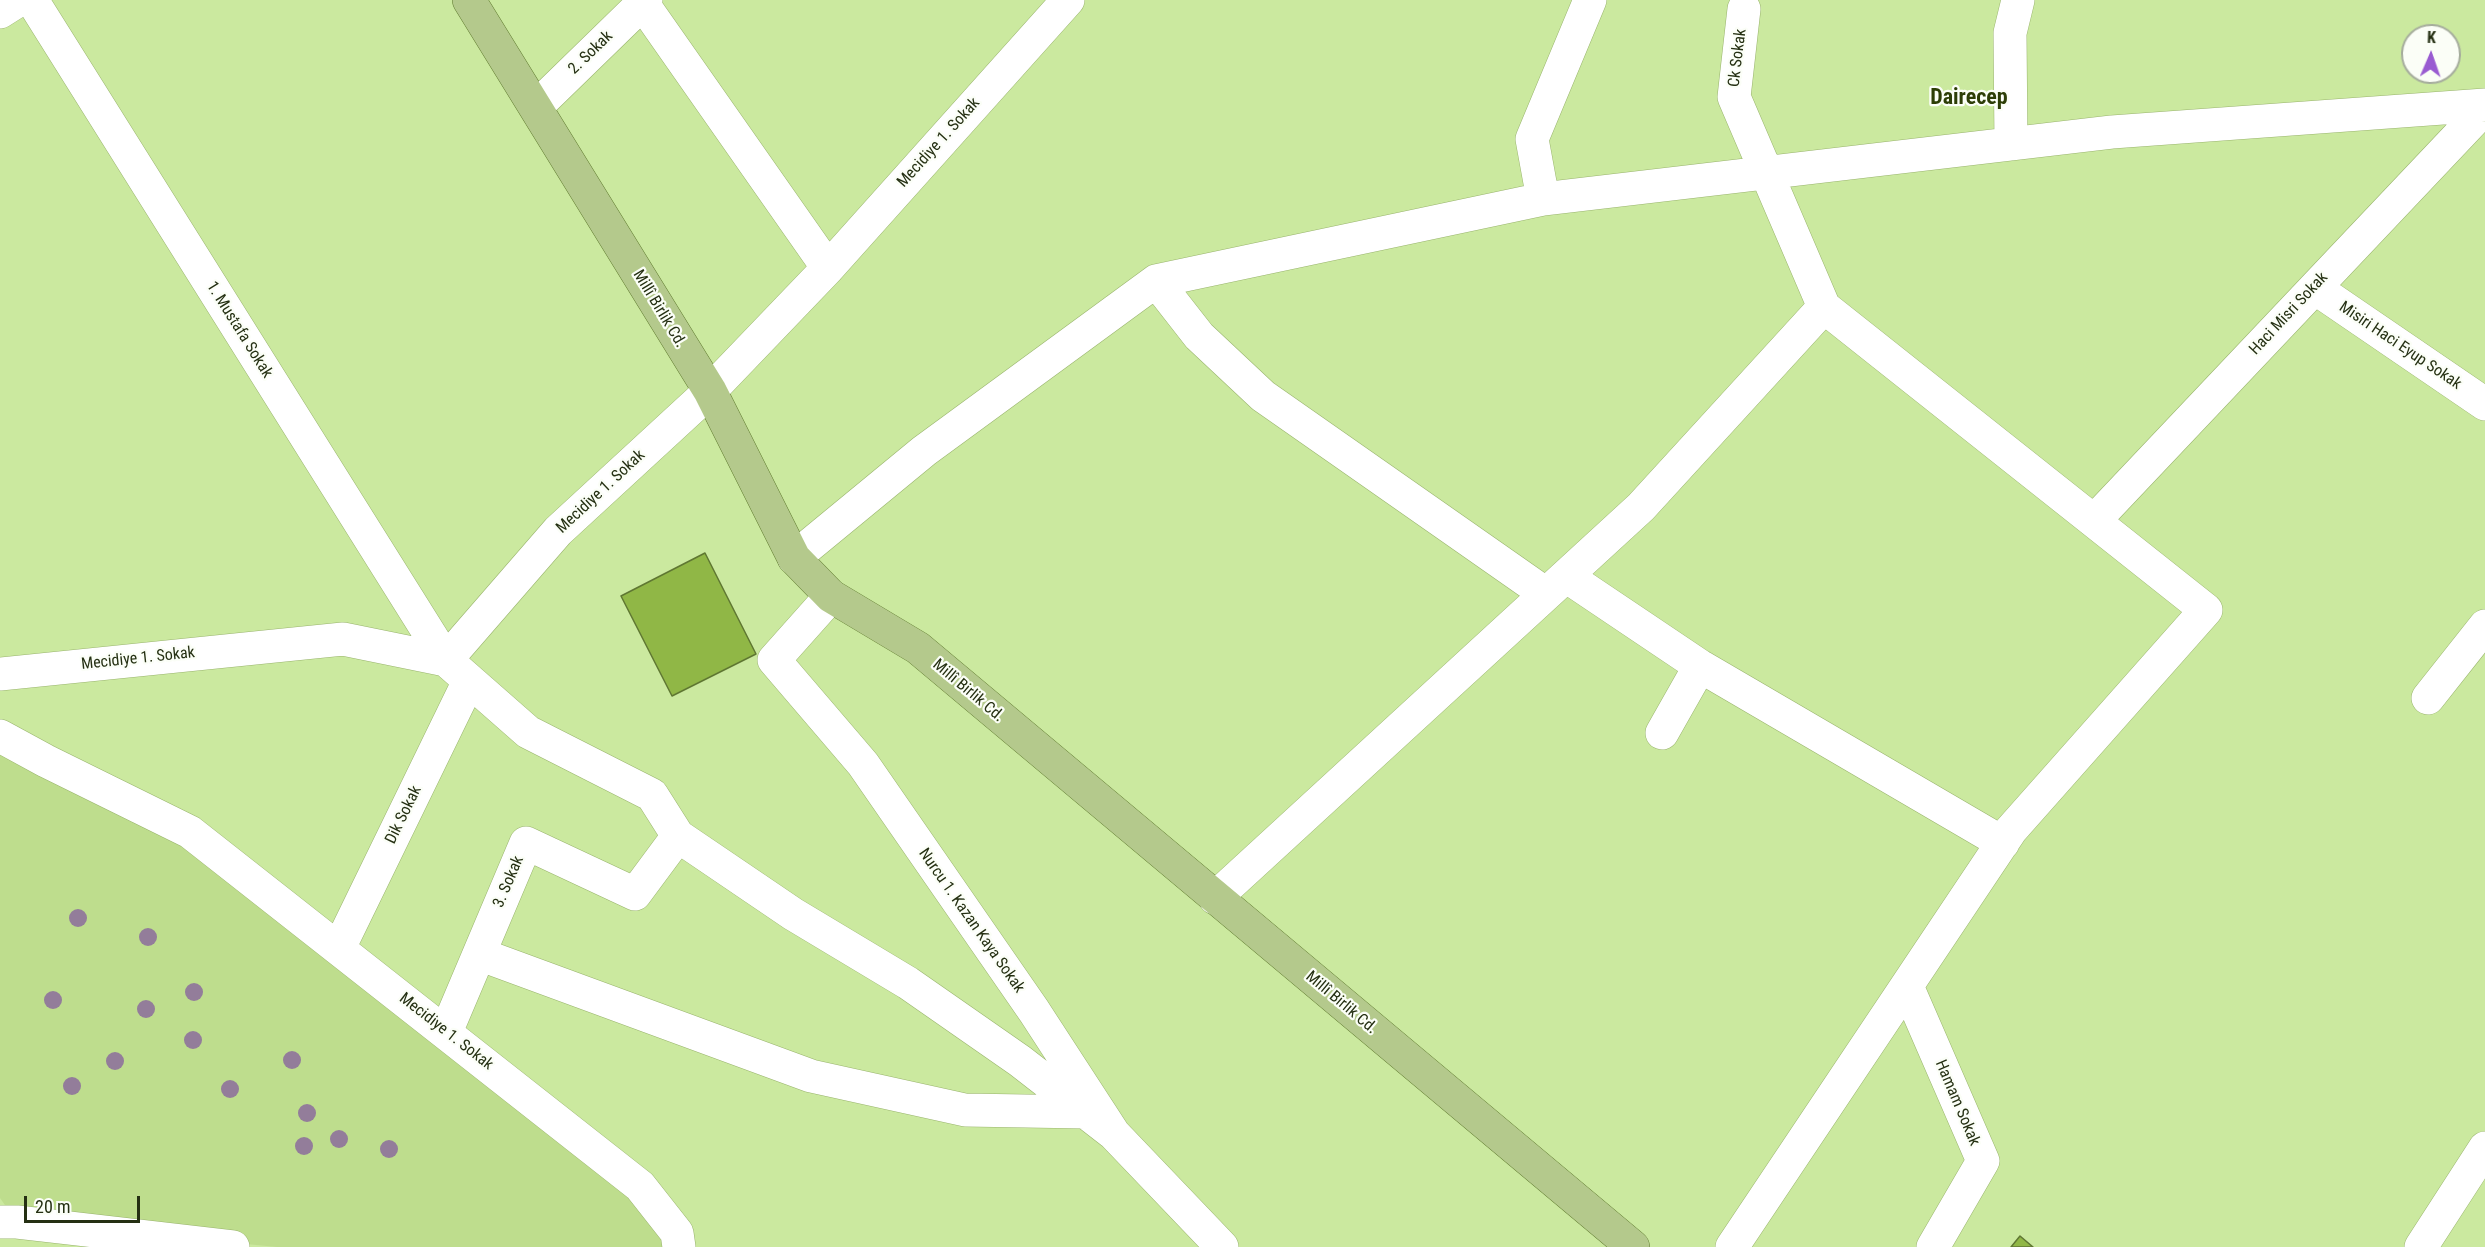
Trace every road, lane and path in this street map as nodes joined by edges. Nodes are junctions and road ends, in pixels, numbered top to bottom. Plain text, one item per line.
1 (19, 0) edge
2 (32, 0) edge
3 (469, 0) edge
4 (1068, 0) edge
5 (1590, 0) edge
6 (2018, 0) edge
7 (645, 2) edge
8 (1744, 9) dead end
9 (0, 12) edge
10 (536, 107) junction
11 (2485, 107) edge
12 (2011, 144) junction
13 (1764, 172) junction
14 (1543, 199) junction
15 (828, 268) junction
16 (1156, 281) junction
17 (2315, 288) junction
18 (1824, 307) junction
19 (710, 391) junction
20 (2485, 404) edge
21 (2094, 521) junction
22 (794, 558) junction
23 (1556, 585) junction
24 (831, 596) junction
25 (2485, 626) edge
26 (446, 660) junction
27 (1700, 666) junction
28 (0, 674) edge
29 (470, 681) junction
30 (2428, 698) dead end
31 (1662, 733) dead end
32 (0, 736) edge
33 (678, 836) junction
34 (2002, 843) junction
35 (1215, 898) junction
36 (339, 948) junction
37 (479, 954) junction
38 (1907, 986) junction
39 (446, 1032) junction
40 (1085, 1112) junction
41 (1113, 1134) junction
42 (2485, 1148) edge
43 (0, 1222) edge
44 (217, 1246) edge
45 (679, 1247) edge
46 (1222, 1247) edge
47 (1633, 1247) edge
48 (1732, 1247) edge
49 (1933, 1247) edge
50 (2421, 1247) edge

1 - 9 street
2 - 26 street, 1. Mustafa Sokak
3 - 10 main road, Millî Birlik Cd.
4 - 15 street, Mecidiye 1. Sokak
5 - 14 street
6 - 12 street
7 - 10 street, 2. Sokak
7 - 15 street
8 - 13 street, Ck Sokak
10 - 19 main road, Millî Birlik Cd.
11 - 12 street
11 - 17 street, Haci Misri Sokak
12 - 13 street
13 - 14 street
13 - 18 street, Ck Sokak
14 - 16 street
15 - 19 street, Mecidiye 1. Sokak
16 - 22 street
16 - 23 street
17 - 20 street, Misiri Haci Eyup Sokak
17 - 21 street, Haci Misri Sokak
18 - 21 street
18 - 23 street
19 - 22 main road, Millî Birlik Cd.
19 - 26 street, Mecidiye 1. Sokak
21 - 34 street
22 - 24 main road, Millî Birlik Cd.
23 - 27 street
23 - 35 street
24 - 35 main road, Millî Birlik Cd.
24 - 41 street, Nurcu 1. Kazan Kaya Sokak
25 - 30 street
26 - 28 street, Mecidiye 1. Sokak
26 - 29 street
27 - 31 street
27 - 34 street
29 - 33 street
29 - 36 street, Dik Sokak
32 - 36 street, Mecidiye 1. Sokak
33 - 37 street, 3. Sokak
33 - 40 street
34 - 38 street
35 - 47 main road, Millî Birlik Cd.
36 - 39 street, Mecidiye 1. Sokak
37 - 39 street, 3. Sokak
37 - 40 street
38 - 48 street
38 - 49 street, Hamam Sokak
39 - 45 street, Mecidiye 1. Sokak
40 - 41 street
41 - 46 street, Nurcu 1. Kazan Kaya Sokak
42 - 50 street
43 - 44 street

